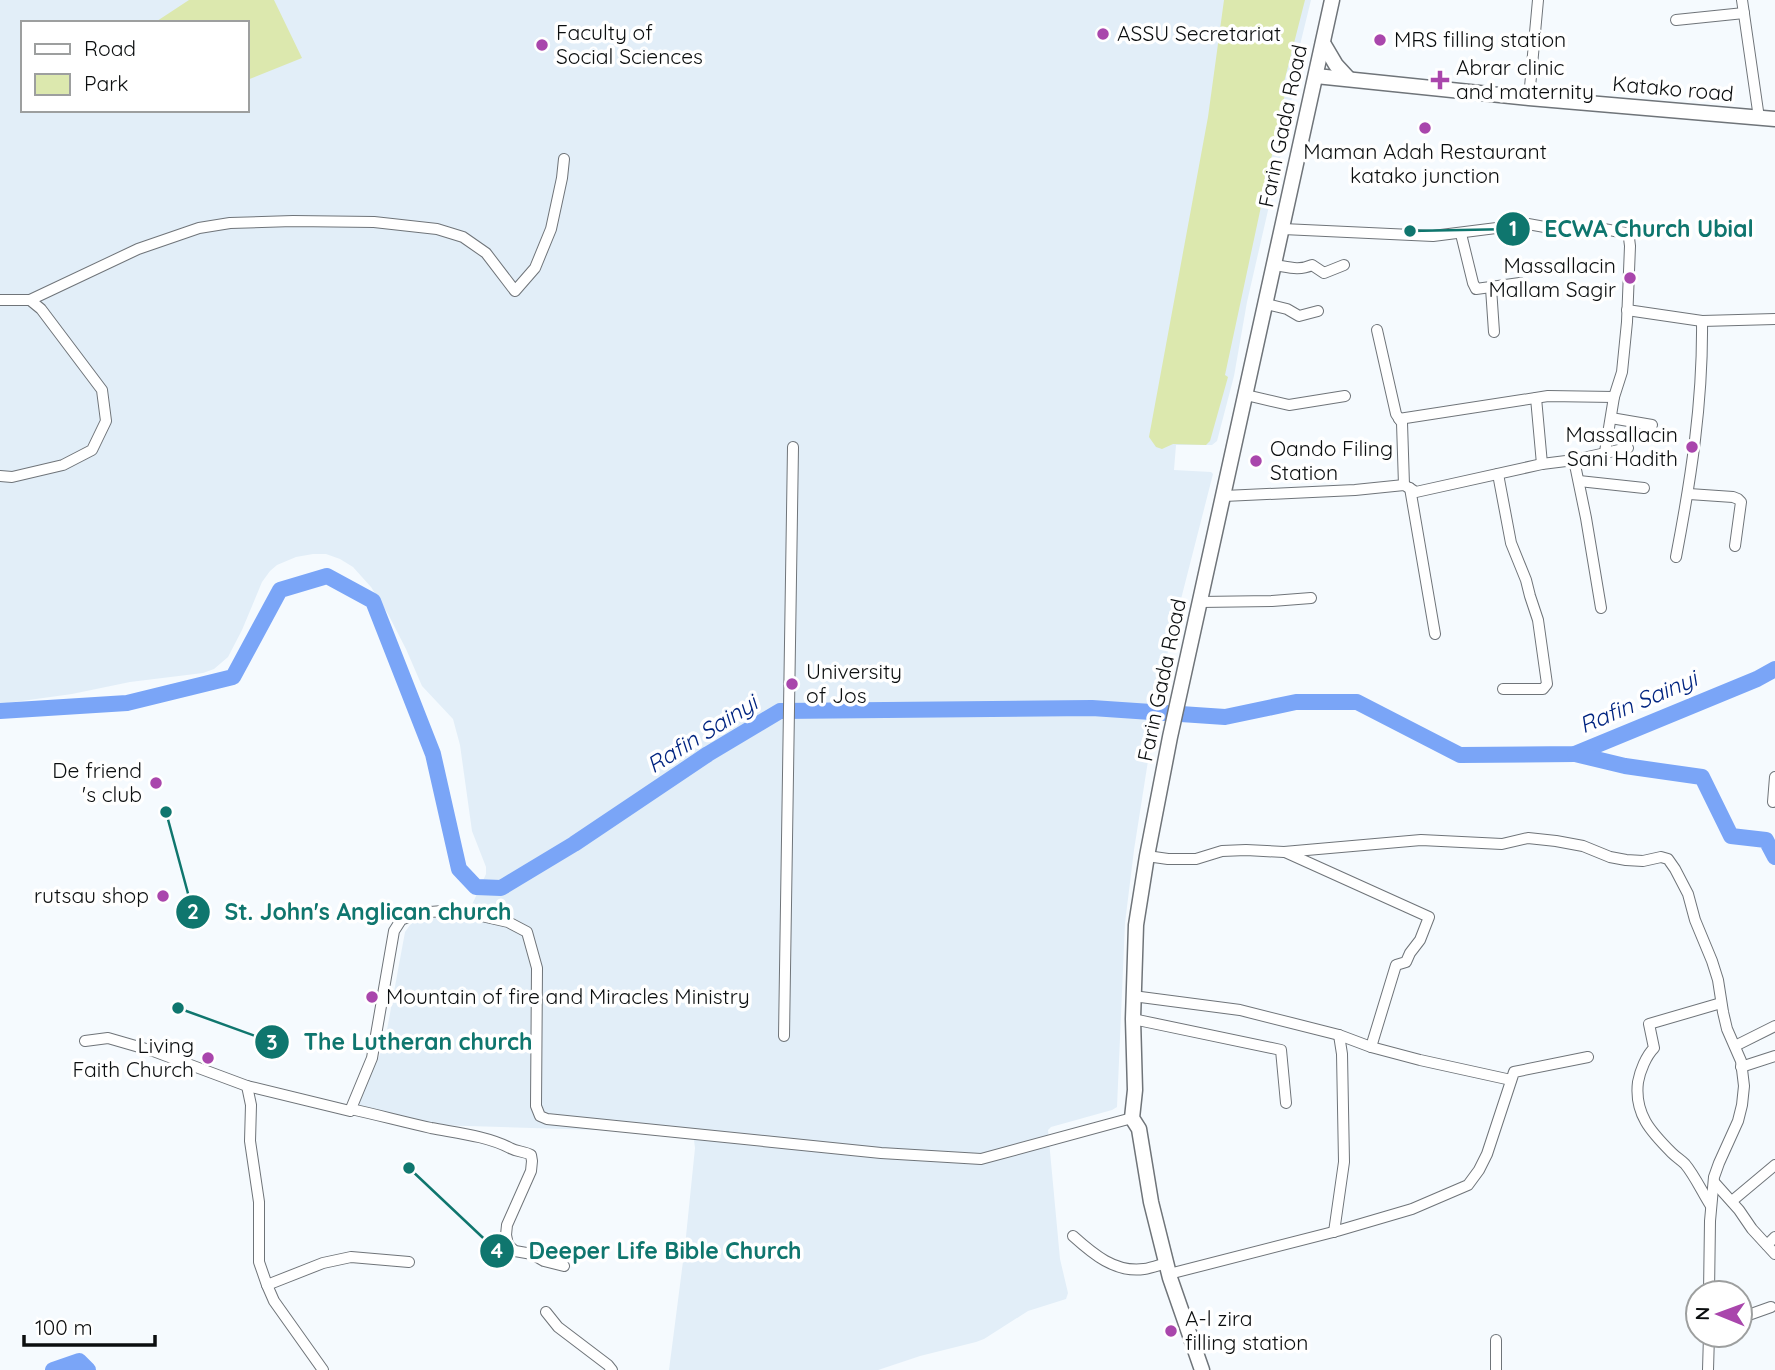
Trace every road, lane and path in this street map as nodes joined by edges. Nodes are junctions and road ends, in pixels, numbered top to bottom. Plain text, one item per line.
1 (1332, 0) edge
2 (1538, 0) edge
3 (1742, 0) edge
4 (1744, 13) junction
5 (1676, 20) dead end
6 (1323, 43) junction
7 (1316, 76) junction
8 (1345, 78) junction
9 (1529, 97) junction
10 (1310, 103) junction
11 (1759, 118) junction
12 (1775, 119) edge
13 (564, 159) dead end
14 (1283, 229) junction
15 (1461, 234) junction
16 (1275, 265) junction
17 (1344, 265) dead end
18 (1520, 283) dead end
19 (1490, 288) junction
20 (0, 300) edge
21 (30, 300) junction
22 (1266, 304) junction
23 (1627, 310) junction
24 (1318, 311) dead end
25 (1775, 319) edge
26 (1702, 321) junction
27 (1377, 330) dead end
28 (1494, 331) dead end
29 (1246, 395) junction
30 (1345, 396) dead end
31 (1614, 397) junction
32 (1536, 398) junction
33 (1611, 418) junction
34 (1399, 419) junction
35 (1652, 425) dead end
36 (793, 447) dead end
37 (1628, 448) dead end
38 (1605, 452) junction
39 (1574, 460) junction
40 (1542, 464) junction
41 (1499, 474) junction
42 (0, 476) edge
43 (1578, 481) junction
44 (1407, 486) junction
45 (1644, 488) dead end
46 (1689, 494) junction
47 (1224, 496) junction
48 (1735, 546) dead end
49 (1676, 557) dead end
50 (1311, 598) dead end
51 (1200, 602) junction
52 (1601, 608) dead end
53 (1435, 634) dead end
54 (1503, 689) dead end
55 (1775, 777) edge
56 (1771, 802) edge
57 (1284, 852) junction
58 (1147, 856) junction
59 (1133, 996) junction
60 (1721, 1003) junction
61 (1133, 1019) junction
62 (1775, 1026) edge
63 (1339, 1035) junction
64 (783, 1037) dead end
65 (85, 1041) dead end
66 (1371, 1046) junction
67 (1735, 1046) junction
68 (1775, 1056) edge
69 (1588, 1057) dead end
70 (1741, 1067) junction
71 (1511, 1080) junction
72 (247, 1086) junction
73 (1286, 1103) dead end
74 (351, 1109) junction
75 (1132, 1118) junction
76 (1775, 1165) edge
77 (1714, 1182) junction
78 (1732, 1201) junction
79 (1711, 1206) junction
80 (1334, 1231) junction
81 (1073, 1236) dead end
82 (1771, 1241) edge
83 (1775, 1254) edge
84 (409, 1262) dead end
85 (564, 1266) dead end
86 (1167, 1268) junction
87 (1709, 1279) edge
88 (267, 1285) junction
89 (1770, 1307) dead end
90 (546, 1312) dead end
91 (1754, 1313) edge
92 (1496, 1340) dead end
93 (1709, 1349) edge
94 (323, 1370) edge
95 (612, 1370) edge
96 (1202, 1370) edge
97 (1496, 1370) edge
98 (1708, 1370) edge

1 - 6 main road, Farin Gada Road
2 - 9 street
3 - 4 street
4 - 5 street
4 - 11 street
6 - 7 main road, Farin Gada Road
6 - 8 main road
7 - 8 main road, Katako road
7 - 10 main road, Farin Gada Road
8 - 9 main road, Katako road
8 - 10 main road
9 - 11 main road, Katako road
10 - 14 main road, Farin Gada Road
11 - 12 main road, Katako road
13 - 21 street
14 - 15 street
14 - 16 main road, Farin Gada Road
15 - 19 street
15 - 23 street
16 - 17 street
16 - 22 main road, Farin Gada Road
18 - 19 street
19 - 28 street
20 - 21 street
21 - 42 street
22 - 24 street
22 - 29 main road, Farin Gada Road
23 - 26 street
23 - 31 street
25 - 26 street
26 - 46 street
27 - 34 street
29 - 30 street
29 - 47 main road, Farin Gada Road
31 - 32 street
31 - 33 street
32 - 34 street
32 - 40 street
33 - 35 street
33 - 38 street
34 - 44 street
36 - 64 street
37 - 38 street
38 - 39 street
39 - 40 street
39 - 43 street
40 - 41 street
41 - 44 street
41 - 54 street
43 - 45 street
43 - 52 street
44 - 47 street
44 - 53 street
46 - 48 street
46 - 49 street
47 - 51 main road, Farin Gada Road
50 - 51 street
51 - 58 main road, Farin Gada Road
55 - 56 street
57 - 58 street
57 - 60 street
57 - 66 street
58 - 59 main road, Farin Gada Road
59 - 61 main road, Farin Gada Road
59 - 63 street
60 - 67 street
60 - 79 street
61 - 73 street
61 - 75 main road, Farin Gada Road
62 - 67 street
63 - 66 street
63 - 80 street
65 - 72 street
66 - 71 street
67 - 70 street
68 - 70 street
69 - 71 street
70 - 77 street
71 - 80 street
72 - 74 street
72 - 88 street
74 - 75 street
74 - 85 street
75 - 86 main road, Farin Gada Road
76 - 78 street
77 - 78 street
77 - 79 street
78 - 82 street
79 - 87 street
80 - 86 street
81 - 86 street
82 - 83 street
84 - 88 street
86 - 96 main road, Farin Gada Road
88 - 94 street
89 - 91 street
90 - 95 street
92 - 97 street
93 - 98 street

